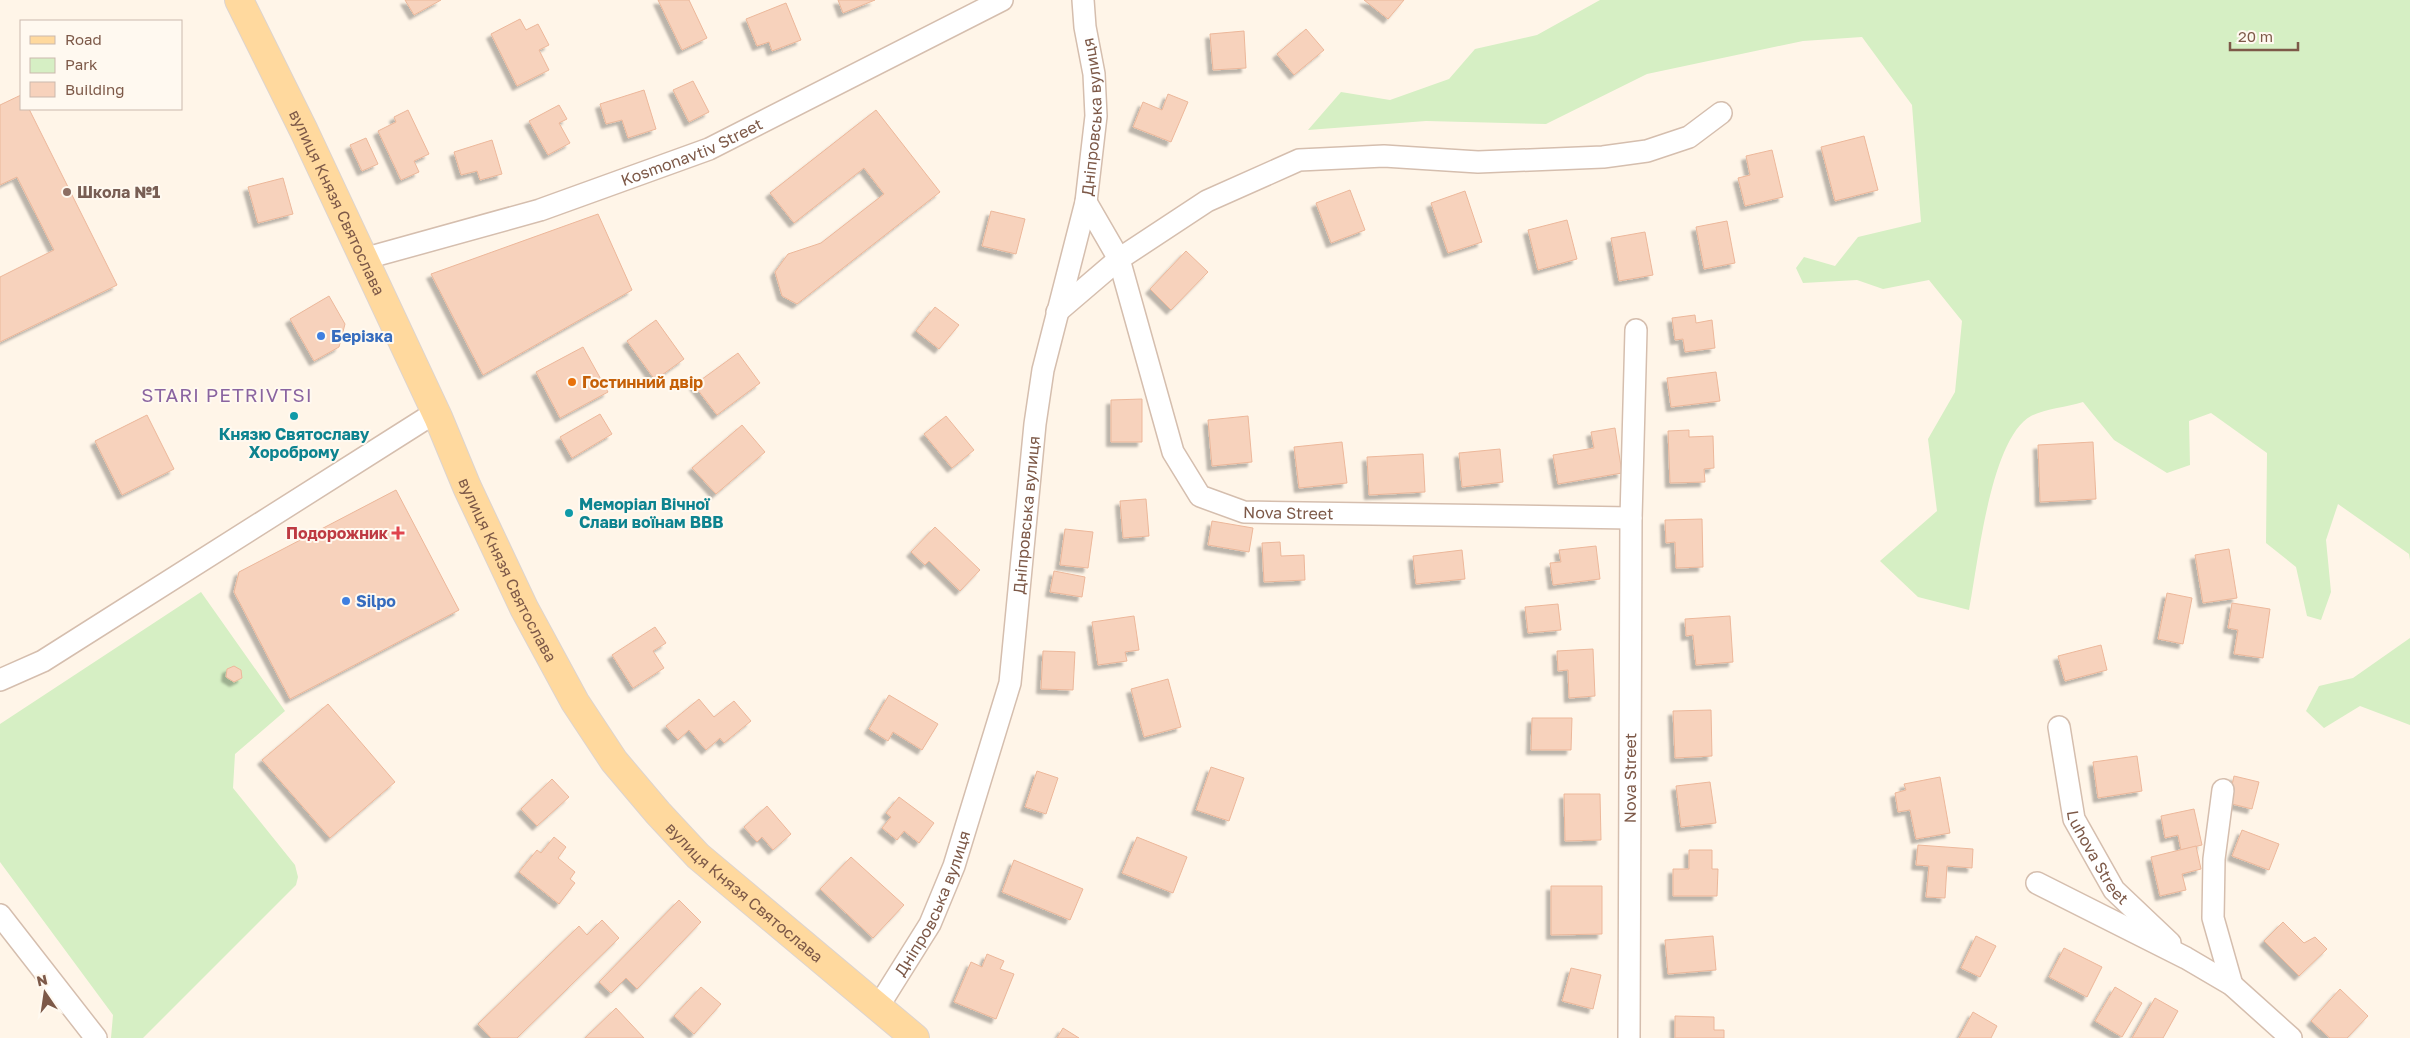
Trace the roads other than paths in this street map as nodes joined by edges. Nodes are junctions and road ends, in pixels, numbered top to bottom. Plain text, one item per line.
1 (239, 0) edge
2 (1002, 0) edge
3 (1083, 0) edge
4 (1722, 113) dead end
5 (1086, 202) junction
6 (363, 259) junction
7 (1118, 259) junction
8 (1057, 312) junction
9 (1636, 330) dead end
10 (436, 412) junction
11 (1632, 518) junction
12 (0, 680) edge
13 (2059, 727) dead end
14 (2223, 790) dead end
15 (2037, 883) dead end
16 (0, 915) edge
17 (2186, 958) junction
18 (2232, 985) junction
19 (895, 1027) edge
20 (96, 1038) edge
21 (1629, 1038) edge
22 (2291, 1038) edge

1 - 6 main road, вулиця Князя Святослава
2 - 6 street, Kosmonavtiv Street
3 - 5 street, Дніпровська вулиця
4 - 7 street
5 - 7 street, Nova Street
5 - 8 street, Дніпровська вулиця
6 - 10 main road, вулиця Князя Святослава
7 - 8 street
7 - 11 street, Nova Street
8 - 19 street, Дніпровська вулиця
9 - 11 street, Nova Street
10 - 12 street
10 - 19 main road, вулиця Князя Святослава
11 - 21 street, Nova Street
13 - 17 street, Luhova Street
14 - 18 street
15 - 17 street, Luhova Street
16 - 20 street
17 - 18 street, Luhova Street
18 - 22 street, Luhova Street

